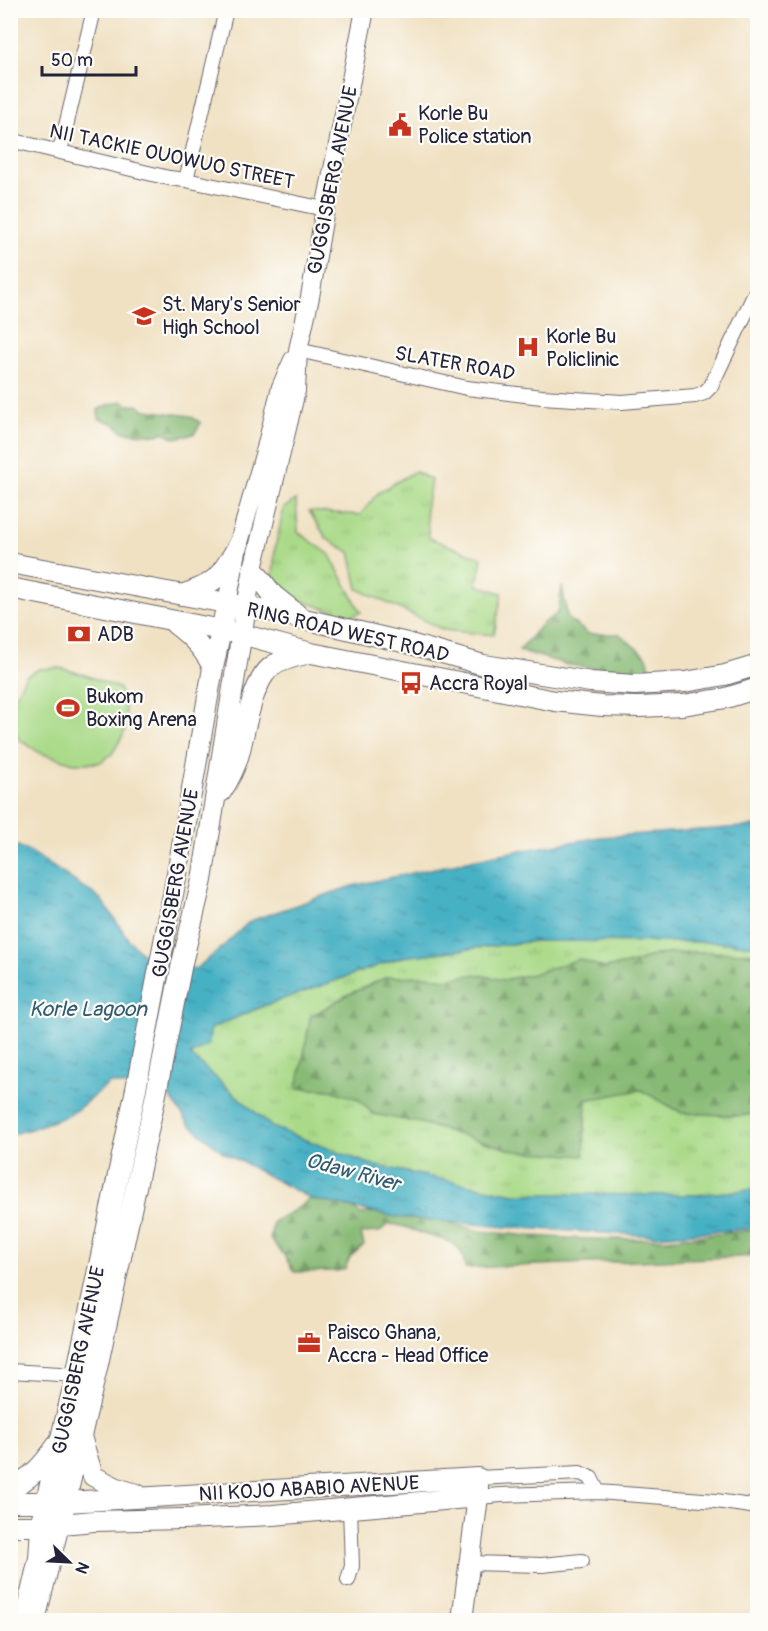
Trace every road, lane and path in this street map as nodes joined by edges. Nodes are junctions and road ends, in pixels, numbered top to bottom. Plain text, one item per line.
1 (94, 10) edge
2 (226, 10) edge
3 (365, 10) edge
4 (10, 140) edge
5 (60, 151) junction
6 (186, 180) junction
7 (325, 209) junction
8 (758, 287) edge
9 (298, 350) junction
10 (238, 546) junction
11 (10, 563) edge
12 (253, 569) junction
13 (10, 588) edge
14 (182, 595) junction
15 (239, 617) junction
16 (304, 619) junction
17 (170, 620) junction
18 (222, 631) junction
19 (311, 653) junction
20 (484, 665) junction
21 (758, 665) edge
22 (213, 668) junction
23 (758, 688) edge
24 (208, 843) junction
25 (10, 1371) edge
26 (76, 1375) junction
27 (81, 1437) junction
28 (60, 1441) junction
29 (10, 1488) edge
30 (478, 1488) junction
31 (598, 1492) junction
32 (145, 1497) junction
33 (10, 1502) edge
34 (46, 1502) junction
35 (66, 1502) junction
36 (758, 1507) edge
37 (350, 1508) junction
38 (60, 1525) junction
39 (10, 1526) edge
40 (40, 1526) junction
41 (582, 1562) dead end
42 (470, 1563) junction
43 (348, 1580) dead end
44 (24, 1620) edge
45 (36, 1620) edge
46 (462, 1620) edge

1 - 5 street
2 - 6 street
3 - 7 main road, GUGGISBERG AVENUE
4 - 5 street, NII TACKIE OUOWUO STREET
5 - 6 street, NII TACKIE OUOWUO STREET
6 - 7 street, NII TACKIE OUOWUO STREET
7 - 9 main road, GUGGISBERG AVENUE
8 - 9 street, SLATER ROAD
9 - 10 main road, GUGGISBERG AVENUE
9 - 12 main road, GUGGISBERG AVENUE
10 - 14 main road
10 - 15 main road, GUGGISBERG AVENUE
11 - 14 main road, RING ROAD WEST ROAD
12 - 15 main road, GUGGISBERG AVENUE
12 - 16 main road
13 - 17 main road, RING ROAD WEST ROAD
14 - 15 main road, RING ROAD WEST ROAD
15 - 16 main road, RING ROAD WEST ROAD
15 - 18 main road, GUGGISBERG AVENUE
15 - 18 main road, RING ROAD WEST ROAD
15 - 19 main road, RING ROAD WEST ROAD
15 - 20 main road
15 - 24 main road, GUGGISBERG AVENUE
16 - 20 main road, RING ROAD WEST ROAD
17 - 18 main road, RING ROAD WEST ROAD
17 - 22 main road
18 - 22 main road, GUGGISBERG AVENUE
19 - 23 main road, RING ROAD WEST ROAD
19 - 24 main road
20 - 21 main road, RING ROAD WEST ROAD
22 - 26 main road, GUGGISBERG AVENUE
24 - 27 main road, GUGGISBERG AVENUE
25 - 26 street
26 - 28 main road, GUGGISBERG AVENUE
27 - 32 main road
27 - 35 main road, GUGGISBERG AVENUE
28 - 29 main road
28 - 34 main road, GUGGISBERG AVENUE
30 - 31 street, NII KOJO ABABIO AVENUE
30 - 31 street, NII KOJO ABABIO AVENUE
30 - 32 main road, NII KOJO ABABIO AVENUE
30 - 37 main road, NII KOJO ABABIO AVENUE
30 - 42 main road
31 - 36 street, NII KOJO ABABIO AVENUE
32 - 35 main road, NII KOJO ABABIO AVENUE
33 - 34 main road, NII KOJO ABABIO AVENUE
34 - 35 main road, NII KOJO ABABIO AVENUE
34 - 40 main road, GUGGISBERG AVENUE
35 - 38 main road, GUGGISBERG AVENUE
37 - 38 main road, NII KOJO ABABIO AVENUE
37 - 43 street
38 - 40 main road, NII KOJO ABABIO AVENUE
38 - 45 main road
39 - 40 main road, NII KOJO ABABIO AVENUE
40 - 44 main road
41 - 42 street
42 - 46 main road

